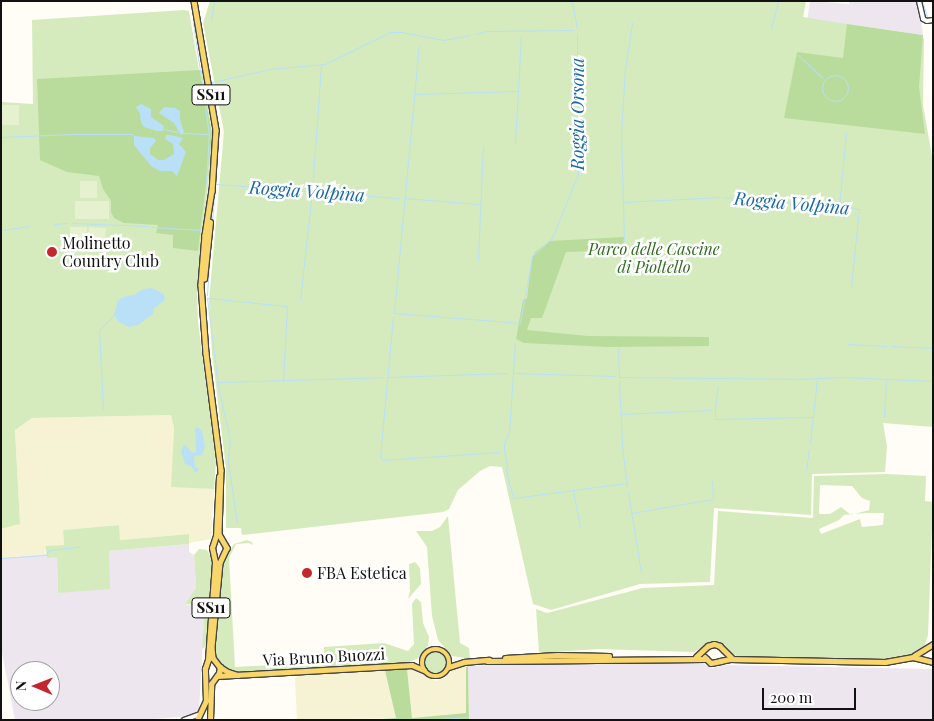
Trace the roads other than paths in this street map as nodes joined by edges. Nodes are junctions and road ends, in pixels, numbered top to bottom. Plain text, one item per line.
1 (194, 1) edge
2 (919, 1) edge
3 (933, 20) edge
4 (220, 461) junction
5 (222, 541) junction
6 (213, 543) junction
7 (213, 552) junction
8 (224, 553) junction
9 (933, 644) edge
10 (704, 650) junction
11 (723, 650) junction
12 (924, 650) junction
13 (448, 656) junction
14 (913, 657) junction
15 (423, 658) junction
16 (690, 659) junction
17 (706, 659) junction
18 (925, 659) junction
19 (736, 660) junction
20 (720, 661) junction
21 (216, 662) junction
22 (464, 662) junction
23 (933, 662) edge
24 (207, 664) junction
25 (412, 665) junction
26 (220, 667) junction
27 (449, 667) junction
28 (424, 670) junction
29 (206, 674) junction
30 (238, 675) junction
31 (216, 676) junction
32 (199, 716) edge
33 (209, 717) edge
34 (184, 720) edge

1 - 4 main road, SS11
2 - 3 street
4 - 5 main road, SS11
4 - 6 main road, SS11
5 - 6 main road
5 - 8 main road, SS11
6 - 7 main road, SS11
7 - 8 main road
7 - 24 main road, SS11
8 - 21 main road, SS11
9 - 12 main road
10 - 11 main road
10 - 16 main road
10 - 17 main road
11 - 19 main road
11 - 20 main road
12 - 14 main road
12 - 18 main road
13 - 15 main road
13 - 22 main road
13 - 27 main road
14 - 18 main road
14 - 19 main road
15 - 25 main road, Via Bruno Buozzi
15 - 28 main road
16 - 17 main road
16 - 22 main road
17 - 20 main road
18 - 23 main road
19 - 20 main road
21 - 24 main road
21 - 26 main road
22 - 27 main road
24 - 29 main road, SS11
25 - 28 main road, Via Bruno Buozzi
25 - 30 main road, Via Bruno Buozzi
26 - 30 main road, Via Bruno Buozzi
26 - 31 main road
27 - 28 main road
29 - 31 main road
29 - 32 main road, SS11
30 - 31 main road, Via Bruno Buozzi
31 - 33 main road
32 - 33 main road
32 - 34 street

